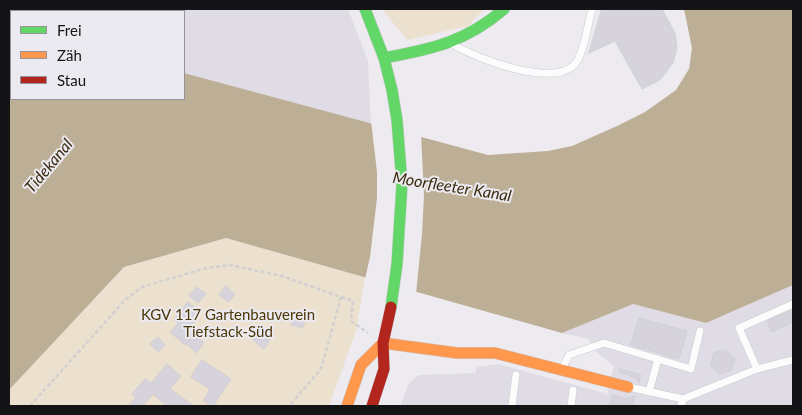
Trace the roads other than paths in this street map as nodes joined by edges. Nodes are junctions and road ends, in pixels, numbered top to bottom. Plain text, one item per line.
1 (365, 9) edge
2 (504, 9) edge
3 (592, 9) edge
4 (451, 44) junction
5 (384, 58) junction
6 (793, 304) edge
7 (700, 331) dead end
8 (383, 343) junction
9 (658, 359) junction
10 (793, 360) edge
11 (756, 369) junction
12 (562, 370) junction
13 (516, 375) dead end
14 (628, 387) joint
15 (573, 390) dead end
16 (649, 392) junction
17 (682, 402) edge
18 (347, 406) edge
19 (372, 406) edge
20 (512, 406) edge
21 (571, 406) edge

1 - 5 main road
2 - 4 main road
3 - 4 lane
4 - 5 main road
5 - 8 main road
6 - 11 lane
7 - 9 lane
8 - 12 main road
8 - 18 main road
8 - 19 main road
9 - 12 lane
9 - 16 lane
10 - 11 lane
11 - 17 lane
12 - 14 main road
13 - 20 lane
14 - 16 lane
15 - 21 lane
16 - 17 lane

